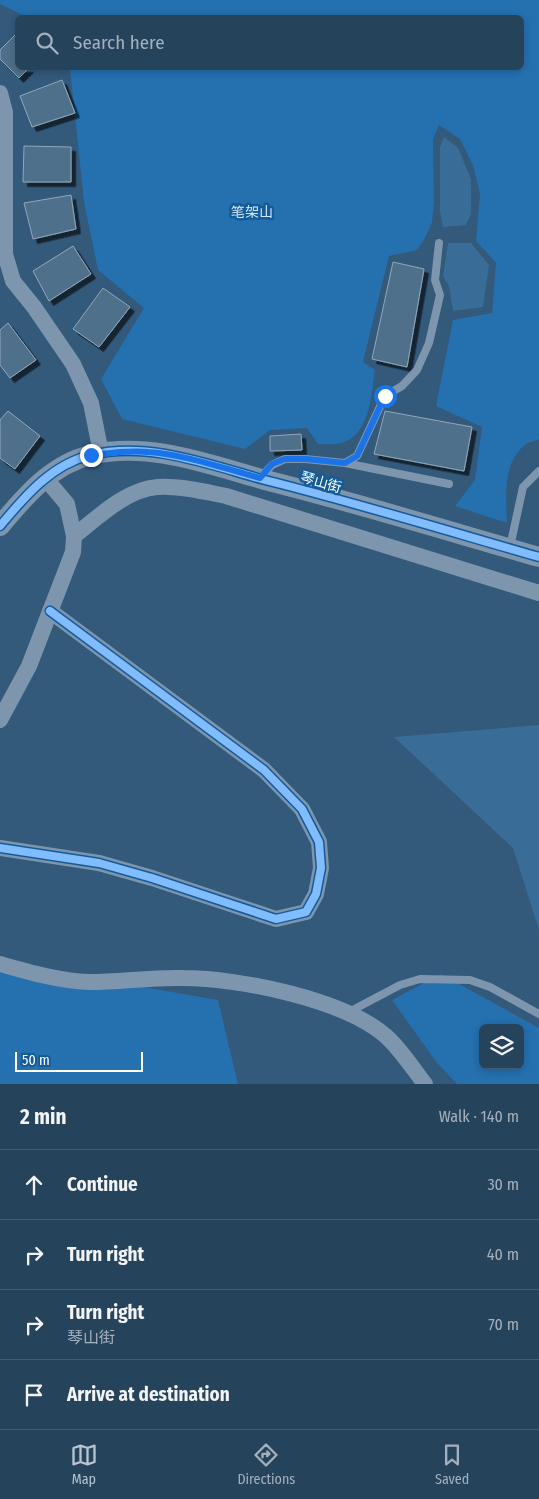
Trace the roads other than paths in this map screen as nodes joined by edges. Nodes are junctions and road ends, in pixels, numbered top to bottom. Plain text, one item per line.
1 (0, 93) edge
2 (439, 243) dead end
3 (7, 283) edge
4 (101, 454) junction
5 (345, 463) junction
6 (539, 471) edge
7 (45, 478) junction
8 (260, 478) junction
9 (449, 484) dead end
10 (0, 526) edge
11 (74, 536) junction
12 (509, 549) junction
13 (538, 555) edge
14 (539, 593) edge
15 (50, 611) junction
16 (0, 720) edge
17 (0, 848) edge
18 (0, 964) edge
19 (347, 1013) junction
20 (539, 1014) edge
21 (425, 1084) edge

1 - 3 street
2 - 5 lane
3 - 4 street
4 - 7 street, 琴山街
4 - 8 street, 琴山街
5 - 8 lane
5 - 9 lane
6 - 12 lane
7 - 10 street, 琴山街
7 - 11 street
8 - 12 street, 琴山街
11 - 14 street
11 - 15 street
12 - 13 street, 琴山街
15 - 16 street
15 - 17 street
18 - 19 street
19 - 20 lane
19 - 21 street

